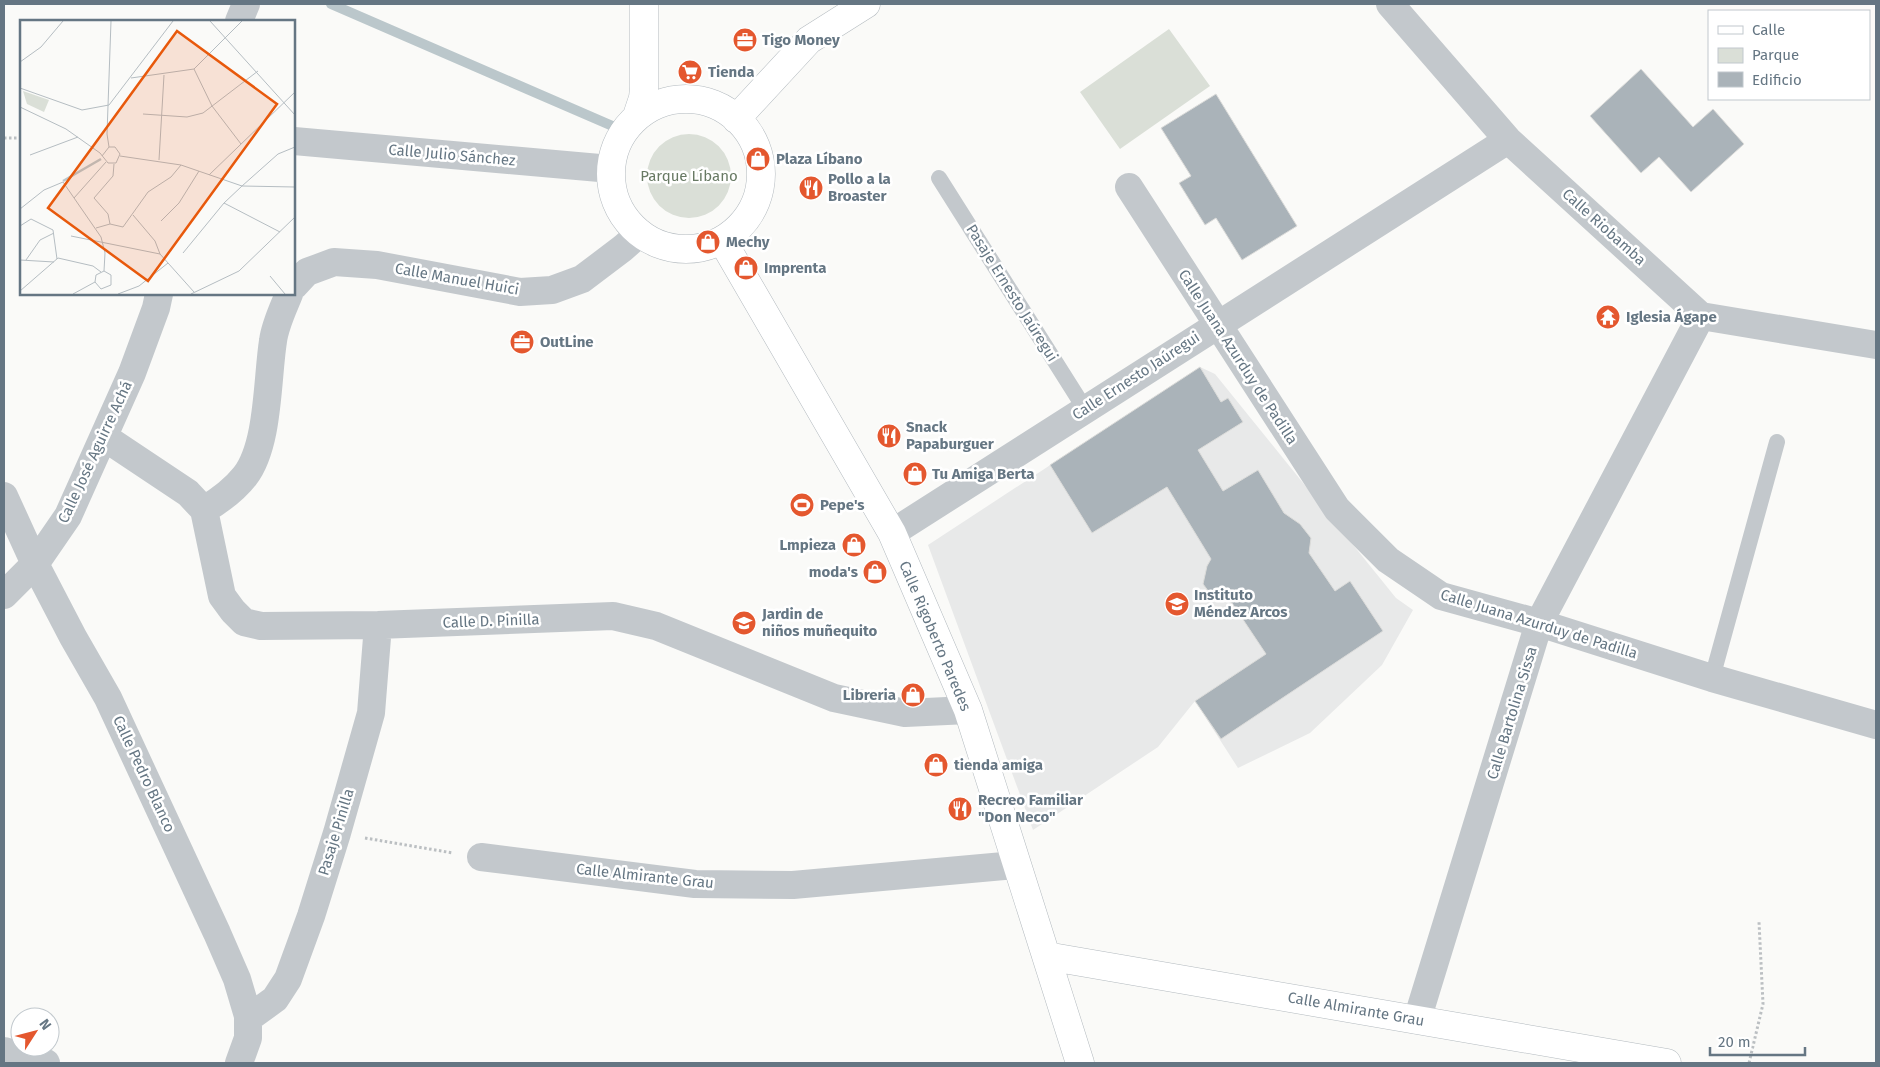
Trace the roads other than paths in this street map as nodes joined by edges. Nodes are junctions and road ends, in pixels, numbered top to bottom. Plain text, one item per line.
1 (246, 4) edge
2 (644, 4) edge
3 (866, 4) edge
4 (1390, 4) edge
5 (239, 20) edge
6 (643, 78) junction
7 (668, 102) junction
8 (637, 116) junction
9 (736, 119) junction
10 (1508, 140) junction
11 (295, 141) edge
12 (611, 170) junction
13 (939, 178) dead end
14 (1129, 187) dead end
15 (640, 233) junction
16 (722, 240) junction
17 (295, 285) edge
18 (159, 295) edge
19 (289, 295) edge
20 (1701, 316) junction
21 (1217, 324) junction
22 (1876, 345) edge
23 (1085, 409) junction
24 (104, 437) junction
25 (1777, 442) dead end
26 (4, 496) edge
27 (204, 510) junction
28 (892, 533) junction
29 (35, 564) junction
30 (4, 595) edge
31 (1539, 623) junction
32 (378, 625) junction
33 (1712, 678) junction
34 (968, 710) junction
35 (1876, 725) edge
36 (481, 857) road end
37 (1015, 865) junction
38 (1046, 956) junction
39 (248, 1016) junction
40 (1417, 1020) junction
41 (4, 1051) edge
42 (46, 1063) edge
43 (239, 1063) edge
44 (1080, 1063) edge
45 (1667, 1063) edge

1 - 5 street
2 - 6 main road
3 - 9 main road
4 - 10 street, Calle Riobamba
6 - 7 main road
6 - 8 main road
7 - 8 main road
7 - 9 main road
8 - 12 main road
9 - 16 main road
10 - 20 street, Calle Riobamba
10 - 21 street, Calle Ernesto Jaúregui
11 - 12 street, Calle Julio Sánchez
12 - 15 main road
13 - 23 lane, Pasaje Ernesto Jaúregui
14 - 21 street, Calle Juana Azurduy de Padilla
15 - 16 main road
15 - 17 street, Calle Manuel Huici
16 - 28 main road, Calle Rigoberto Paredes
18 - 24 street, Calle José Aguirre Achá
19 - 27 street
20 - 22 street
20 - 31 street, Calle Bartolina Sissa
21 - 23 street, Calle Ernesto Jaúregui
21 - 31 street, Calle Juana Azurduy de Padilla
23 - 28 street, Calle Ernesto Jaúregui
24 - 27 street
24 - 29 street, Calle José Aguirre Achá
25 - 33 lane
26 - 29 street, Calle Pedro Blanco
27 - 32 street, Calle D. Pinilla
28 - 34 main road, Calle Rigoberto Paredes
29 - 30 street, Calle José Aguirre Achá
29 - 39 street, Calle Pedro Blanco
31 - 33 street, Calle Juana Azurduy de Padilla
31 - 40 street, Calle Bartolina Sissa
32 - 34 street, Calle D. Pinilla
32 - 39 street, Pasaje Pinilla
33 - 35 street, Calle Juana Azurduy de Padilla
34 - 37 main road, Calle Rigoberto Paredes
36 - 37 street, Calle Almirante Grau
37 - 38 main road, Calle Rigoberto Paredes
38 - 40 main road, Calle Almirante Grau
38 - 44 main road, Calle Rigoberto Paredes
39 - 43 street, Calle Pedro Blanco
40 - 45 main road, Calle Almirante Grau
41 - 42 street

